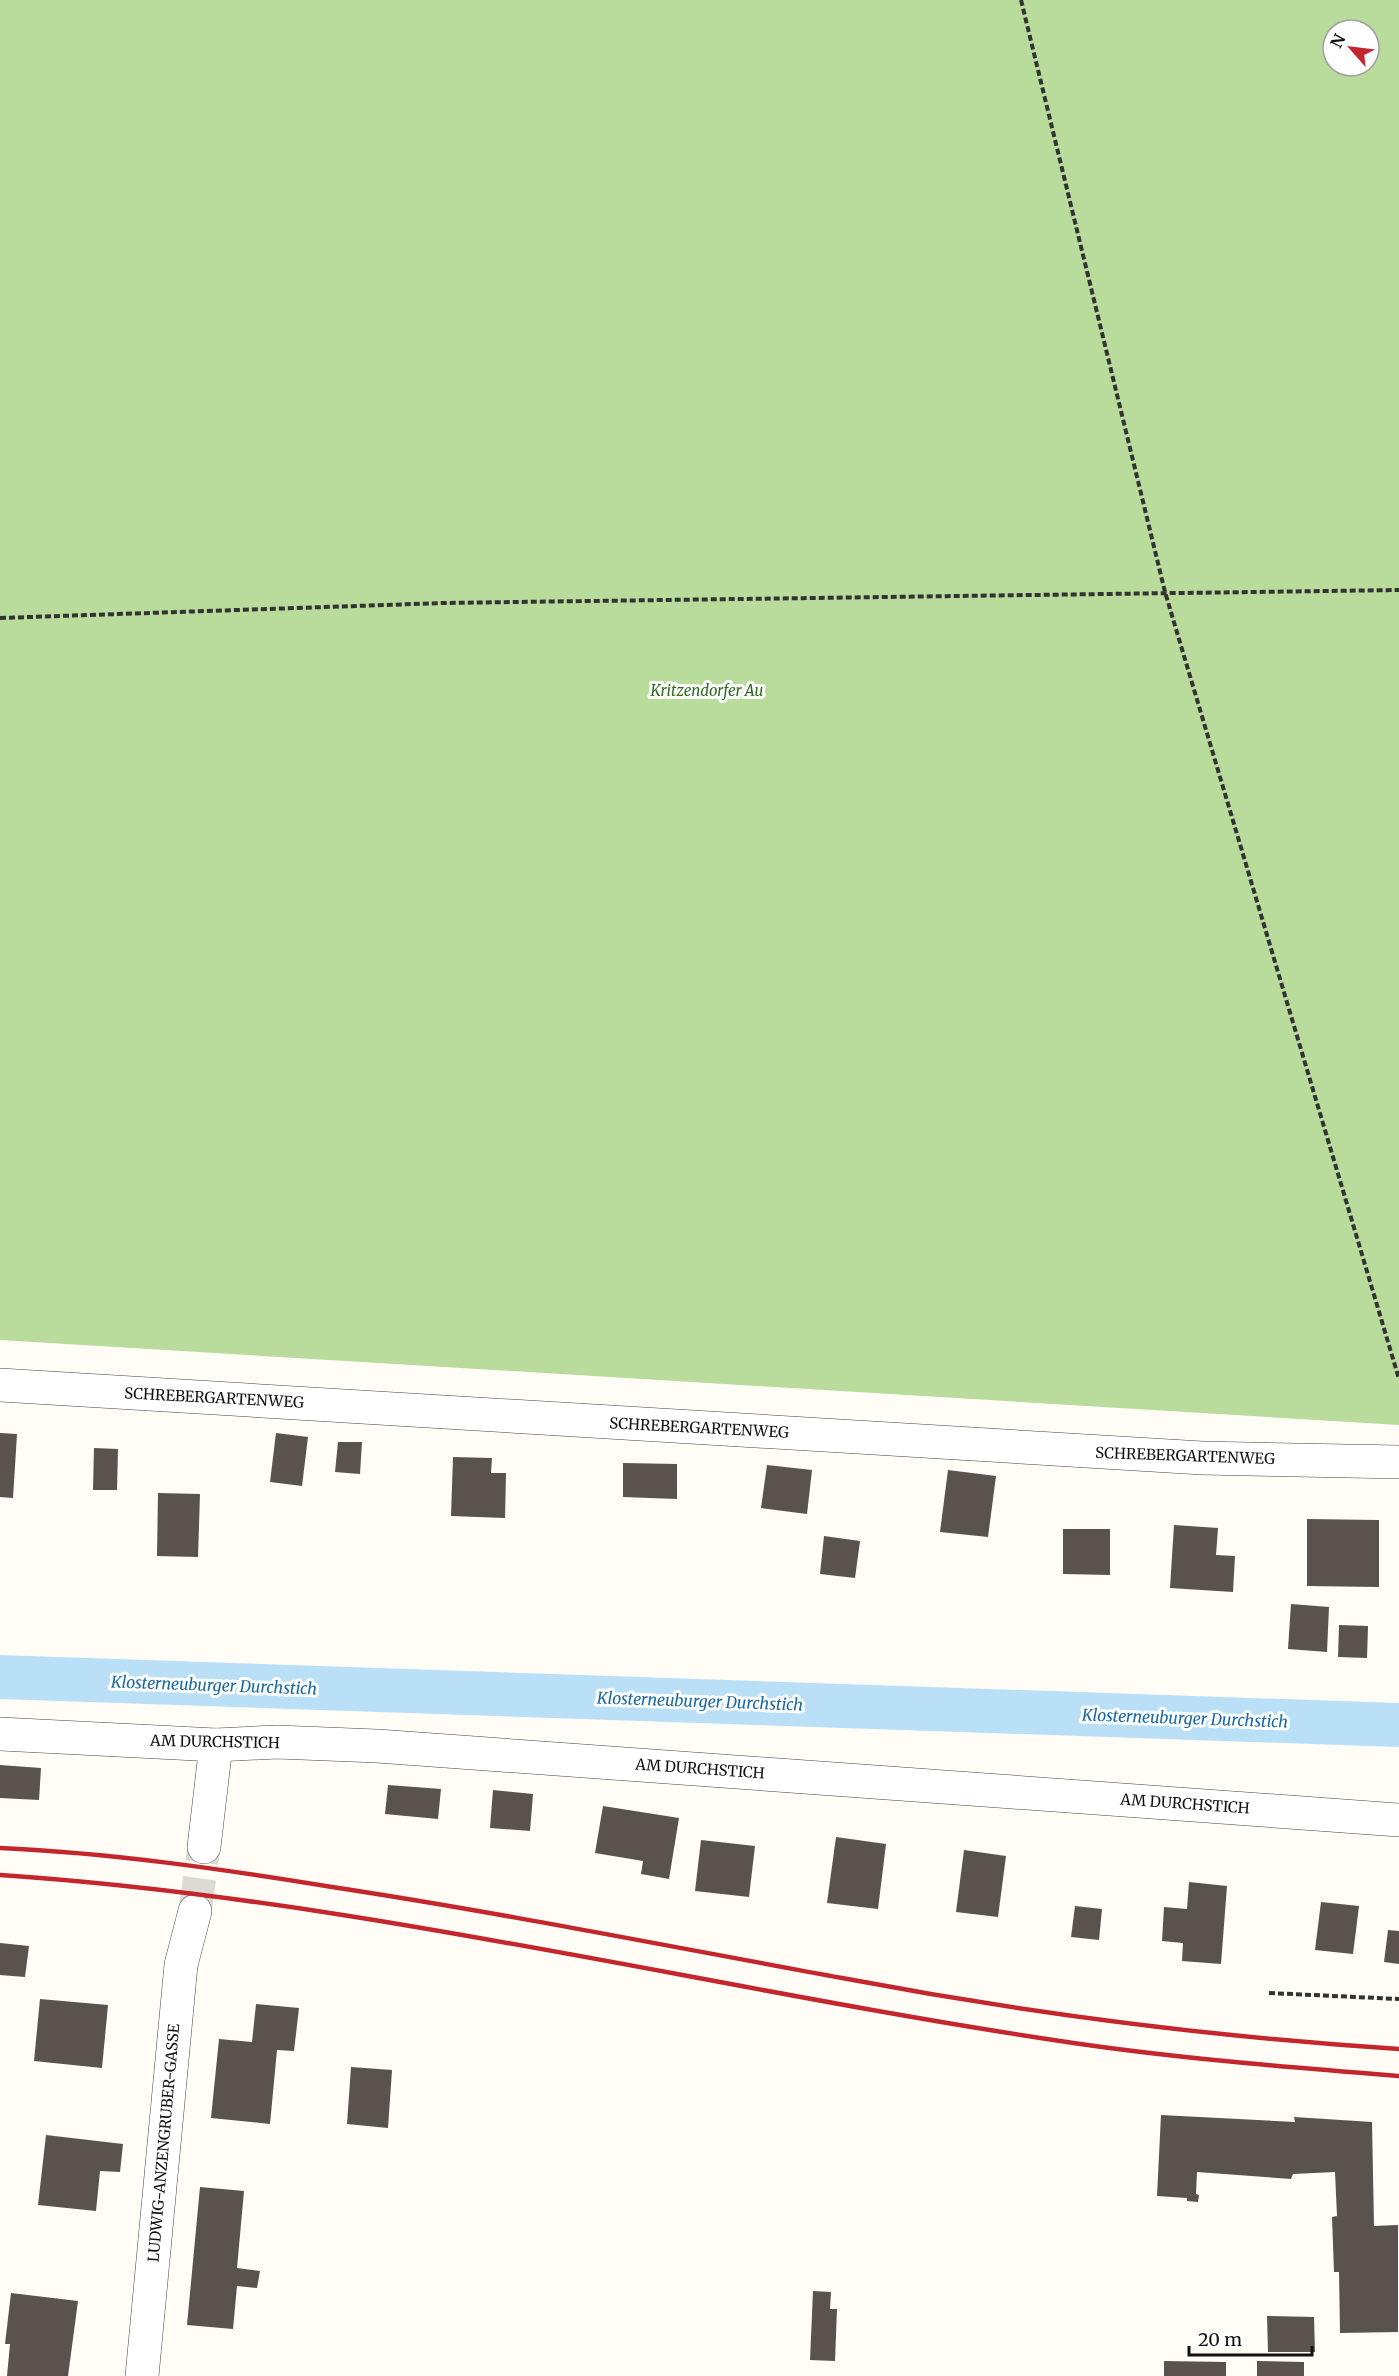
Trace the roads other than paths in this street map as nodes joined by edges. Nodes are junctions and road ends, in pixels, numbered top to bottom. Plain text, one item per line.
1 (0, 1385) edge
2 (1399, 1462) edge
3 (0, 1734) edge
4 (216, 1745) junction
5 (1399, 1820) edge
6 (204, 1847) tunnel mouth
7 (195, 1911) tunnel mouth
8 (142, 2376) edge

1 - 2 street, SCHREBERGARTENWEG
3 - 4 street, AM DURCHSTICH
4 - 5 street, AM DURCHSTICH
4 - 6 street
7 - 8 street, LUDWIG-ANZENGRUBER-GASSE

